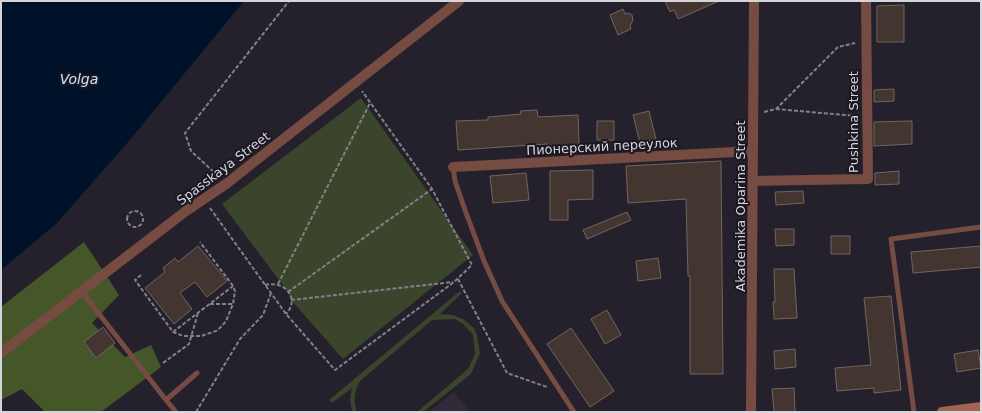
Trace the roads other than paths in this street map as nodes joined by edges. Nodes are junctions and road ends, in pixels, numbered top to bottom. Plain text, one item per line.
1 (458, 1) edge
2 (754, 1) edge
3 (866, 1) edge
4 (753, 151) junction
5 (453, 167) joint
6 (753, 181) junction
7 (981, 227) edge
8 (82, 292) junction
9 (1, 353) edge
10 (197, 372) dead end
11 (166, 400) junction
12 (981, 407) edge
13 (176, 412) edge
14 (574, 412) edge
15 (750, 412) edge
16 (914, 412) edge
17 (942, 412) edge

1 - 8 street, Spasskaya Street
2 - 4 street, Akademika Oparina Street
3 - 6 street, Pushkina Street
4 - 5 street, Пионерский переулок
4 - 6 street, Akademika Oparina Street
5 - 14 lane
6 - 15 street, Akademika Oparina Street
7 - 16 lane
8 - 9 street, Spasskaya Street
8 - 11 lane
10 - 11 lane
11 - 13 lane
12 - 17 main road

